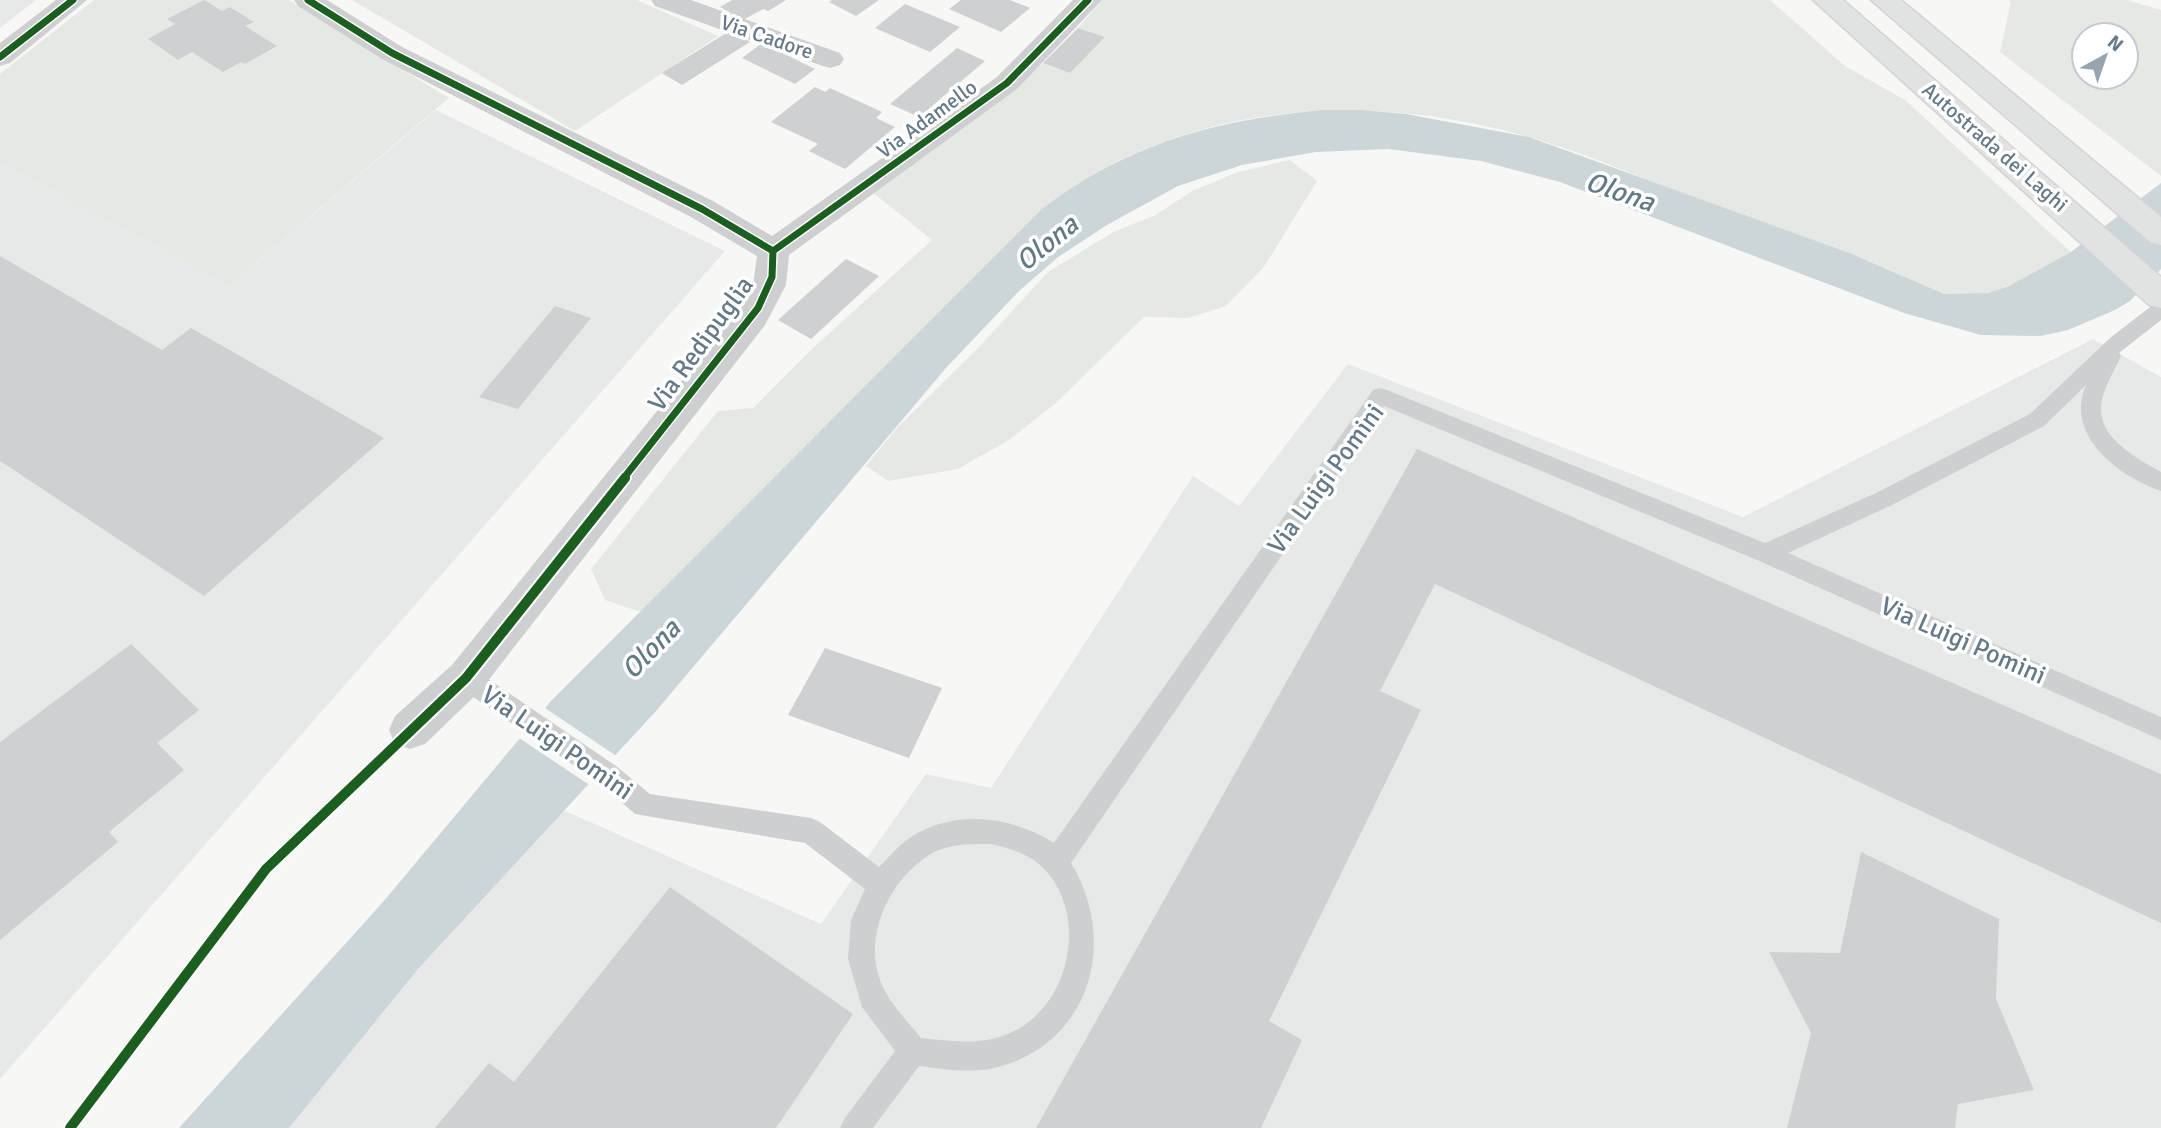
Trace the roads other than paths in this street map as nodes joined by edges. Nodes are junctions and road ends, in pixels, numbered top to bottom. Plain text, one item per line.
1 (73, 0) edge
2 (308, 0) edge
3 (666, 0) edge
4 (1088, 0) edge
5 (1827, 0) edge
6 (1885, 0) edge
7 (0, 57) edge
8 (830, 58) dead end
9 (2161, 234) edge
10 (773, 251) junction
11 (2161, 296) edge
12 (2161, 309) edge
13 (2117, 343) junction
14 (2161, 482) edge
15 (1765, 553) junction
16 (466, 678) junction
17 (2161, 729) edge
18 (410, 730) dead end
19 (1056, 863) junction
20 (880, 884) junction
21 (912, 1051) junction
22 (855, 1128) edge

1 - 7 street
2 - 10 street, Via Redipuglia
3 - 8 street, Via Cadore
4 - 10 street, Via Adamello
5 - 11 highway, Autostrada dei Laghi
6 - 9 highway, Autostrada dei Laghi
10 - 16 street, Via Redipuglia
12 - 13 lane
13 - 14 lane
13 - 15 lane
15 - 17 lane, Via Luigi Pomini
15 - 19 lane, Via Luigi Pomini
16 - 18 street, Via Redipuglia
16 - 20 lane, Via Luigi Pomini
19 - 20 lane
19 - 21 lane
20 - 21 lane
21 - 22 lane

